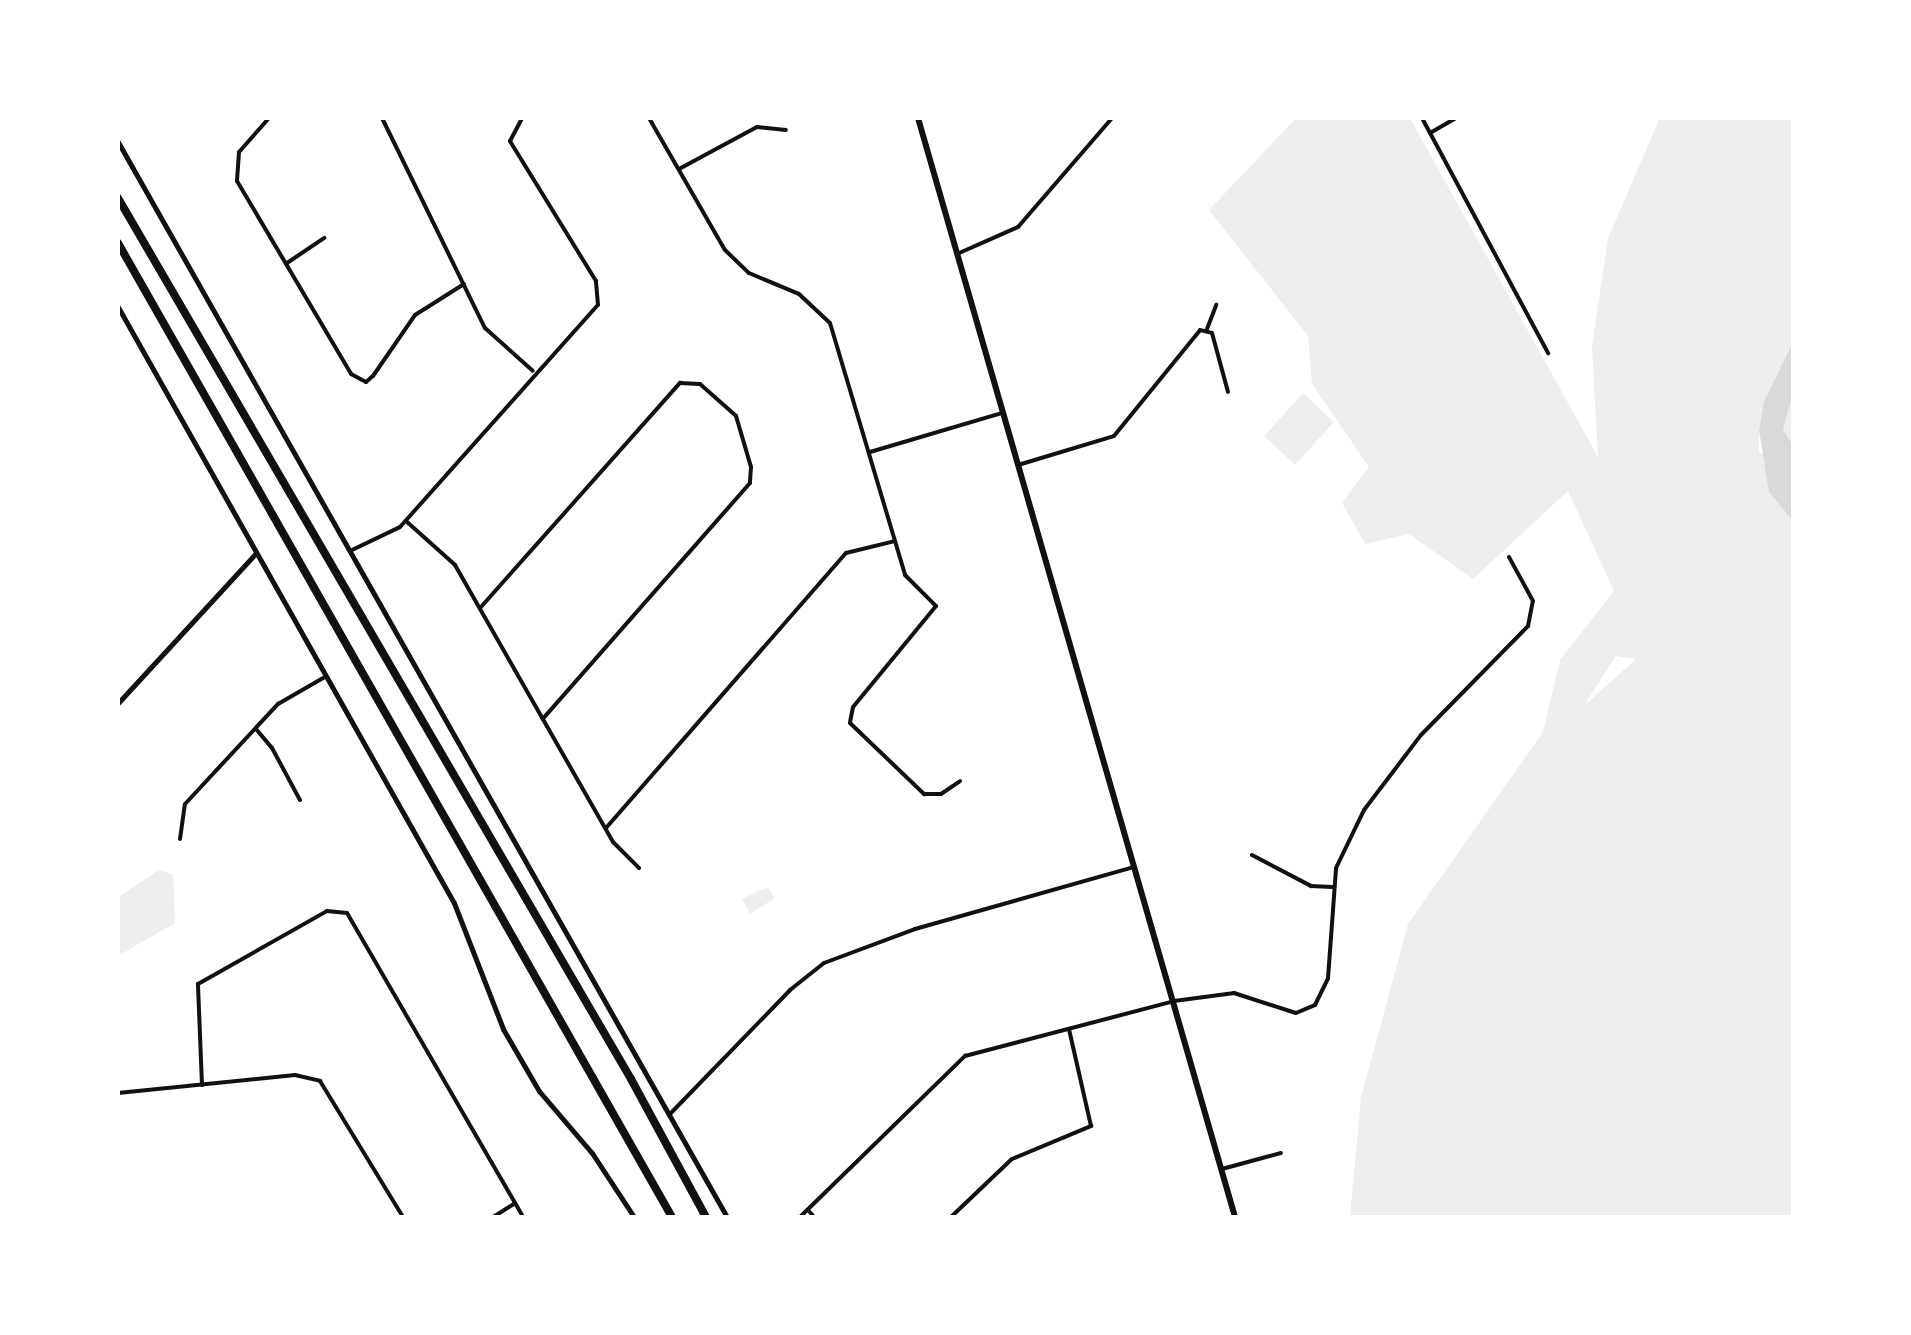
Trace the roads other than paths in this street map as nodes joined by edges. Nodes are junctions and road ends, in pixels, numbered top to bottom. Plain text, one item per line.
1 (269, 118) edge
2 (382, 118) edge
3 (522, 118) edge
4 (649, 118) edge
5 (918, 118) edge
6 (1112, 118) edge
7 (1422, 118) edge
8 (1456, 118) edge
9 (786, 130) dead end
10 (1430, 133) junction
11 (118, 142) edge
12 (679, 169) junction
13 (118, 198) edge
14 (324, 238) dead end
15 (118, 243) edge
16 (957, 254) junction
17 (287, 263) junction
18 (464, 284) junction
19 (1216, 305) dead end
20 (118, 307) edge
21 (1207, 329) junction
22 (1548, 353) dead end
23 (533, 371) junction
24 (1228, 392) dead end
25 (1003, 413) junction
26 (870, 452) junction
27 (1018, 465) junction
28 (406, 521) junction
29 (895, 541) junction
30 (352, 550) junction
31 (256, 553) junction
32 (1509, 557) dead end
33 (481, 607) junction
34 (325, 677) junction
35 (118, 703) edge
36 (543, 719) junction
37 (256, 729) junction
38 (960, 781) dead end
39 (300, 800) dead end
40 (606, 828) junction
41 (180, 839) dead end
42 (1252, 855) dead end
43 (1134, 867) junction
44 (639, 868) dead end
45 (1332, 887) junction
46 (1174, 1001) junction
47 (1069, 1029) junction
48 (202, 1085) junction
49 (118, 1093) edge
50 (670, 1114) junction
51 (1281, 1153) dead end
52 (1222, 1169) junction
53 (515, 1203) junction
54 (808, 1210) junction
55 (403, 1217) edge
56 (493, 1217) edge
57 (523, 1217) edge
58 (634, 1217) edge
59 (672, 1217) edge
60 (706, 1217) edge
61 (727, 1217) edge
62 (800, 1217) edge
63 (814, 1217) edge
64 (951, 1217) edge
65 (1235, 1217) edge

1 - 17 street
2 - 18 street
3 - 23 street
4 - 12 street
5 - 16 main road
6 - 16 street
7 - 10 street
8 - 10 street
9 - 12 street
10 - 22 street
11 - 30 street
12 - 26 street
13 - 60 highway
14 - 17 street
15 - 59 highway
16 - 25 main road
17 - 18 street
18 - 23 street
19 - 21 street
20 - 31 street
21 - 24 street
21 - 27 street
23 - 28 street
25 - 26 street
25 - 27 main road
26 - 29 street
27 - 43 main road
28 - 30 street
28 - 33 street
29 - 38 street
29 - 40 street
30 - 50 street
31 - 34 street
31 - 35 street
32 - 45 street
33 - 36 street
33 - 36 street
34 - 37 street
34 - 58 street
36 - 40 street
37 - 39 street
37 - 41 street
40 - 44 street
42 - 45 street
43 - 46 main road
43 - 50 street
45 - 46 street
46 - 47 street
46 - 52 main road
47 - 54 street
47 - 64 street
48 - 49 street
48 - 53 street
48 - 55 street
50 - 61 street
51 - 52 street
52 - 65 main road
53 - 56 street
53 - 57 street
54 - 62 street
54 - 63 street

